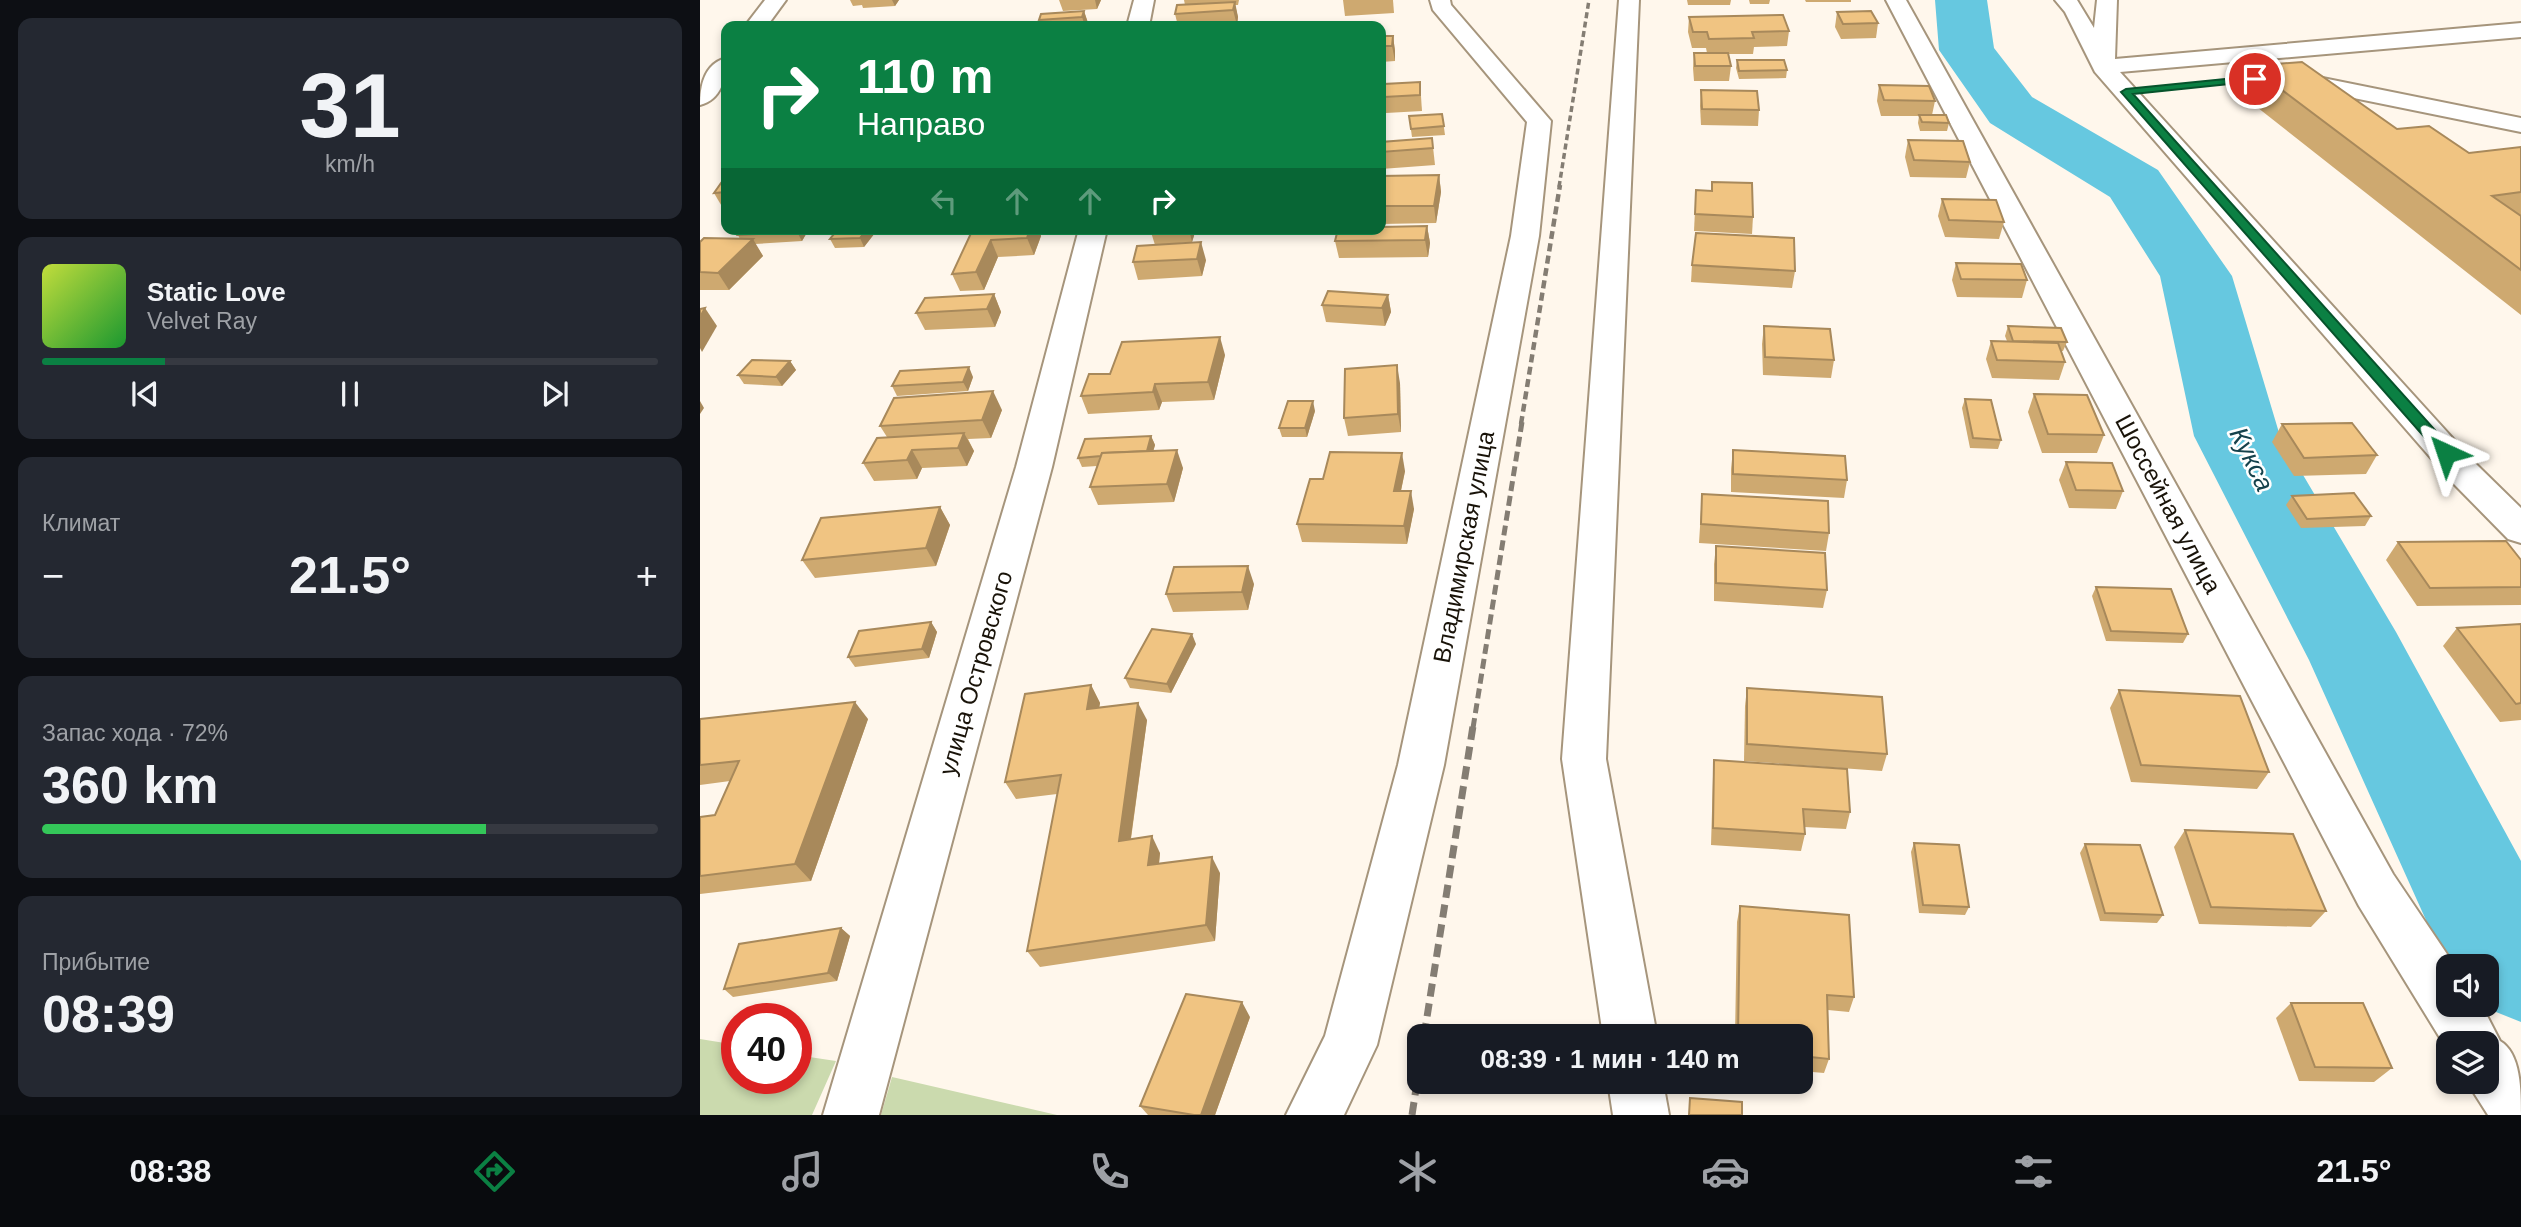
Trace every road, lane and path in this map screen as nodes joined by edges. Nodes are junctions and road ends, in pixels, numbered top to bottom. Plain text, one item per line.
1 (776, 0) edge
2 (1144, 0) edge
3 (1440, 0) edge
4 (1629, 0) edge
5 (1896, 0) edge
6 (2065, 0) edge
7 (2107, 0) edge
8 (760, 21) edge
9 (1139, 21) edge
10 (2521, 30) edge
11 (2103, 67) junction
12 (721, 71) edge
13 (2268, 78) edge
14 (700, 98) edge
15 (2521, 125) edge
16 (1092, 235) edge
17 (2521, 530) edge
18 (2436, 982) edge
19 (1628, 1024) edge
20 (2499, 1082) edge
21 (1638, 1094) edge
22 (851, 1115) edge
23 (1314, 1115) edge
24 (1641, 1115) edge
25 (2520, 1115) edge

1 - 8 street
2 - 9 street
3 - 23 street, Владимирская улица
4 - 19 street
5 - 18 street, Шоссейная улица
6 - 11 street
7 - 11 street
10 - 11 street
11 - 17 street
12 - 14 street
13 - 15 street
16 - 22 street, улица Островского
20 - 25 street
21 - 24 street

